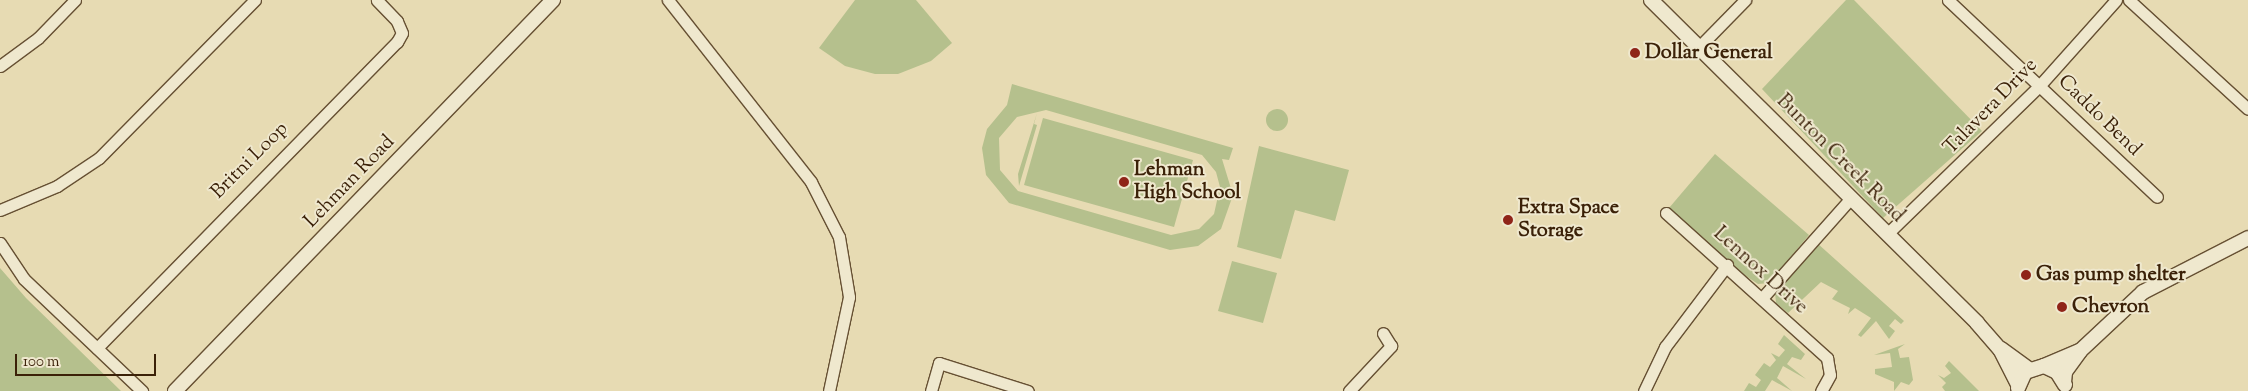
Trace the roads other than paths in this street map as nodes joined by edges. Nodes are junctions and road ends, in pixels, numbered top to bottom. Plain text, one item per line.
1 (75, 0) edge
2 (255, 0) edge
3 (377, 0) edge
4 (554, 0) edge
5 (668, 0) edge
6 (1651, 0) edge
7 (1745, 0) edge
8 (1948, 0) edge
9 (2116, 0) edge
10 (2129, 0) edge
11 (1699, 47) junction
12 (0, 66) edge
13 (2040, 85) junction
14 (2248, 110) edge
15 (2157, 197) dead end
16 (1851, 198) junction
17 (0, 210) edge
18 (1666, 212) dead end
19 (1887, 234) junction
20 (2248, 238) edge
21 (0, 243) edge
22 (1727, 266) junction
23 (1763, 297) junction
24 (1383, 333) dead end
25 (97, 348) junction
26 (2000, 349) junction
27 (2080, 351) junction
28 (2044, 366) junction
29 (1831, 370) junction
30 (1843, 370) dead end
31 (2029, 370) junction
32 (2019, 387) edge
33 (1823, 388) edge
34 (2065, 389) edge
35 (142, 391) edge
36 (175, 391) edge
37 (829, 391) edge
38 (931, 391) edge
39 (1028, 391) edge
40 (1349, 391) edge
41 (1644, 391) edge

1 - 12 street
2 - 17 street
3 - 25 street, Britni Loop
4 - 36 street, Lehman Road
5 - 37 street
6 - 11 street, Bunton Creek Road
7 - 11 street
8 - 13 street, Caddo Bend
9 - 13 street, Talavera Drive
10 - 14 street
11 - 16 street, Bunton Creek Road
13 - 15 street, Caddo Bend
13 - 19 street, Talavera Drive
16 - 19 street, Bunton Creek Road
16 - 23 street
18 - 22 street, Lennox Drive
19 - 26 street, Bunton Creek Road
20 - 27 street
21 - 25 street
22 - 23 street, Lennox Drive
22 - 41 street
23 - 29 street, Lennox Drive
24 - 40 street
25 - 35 street
26 - 31 street, Bunton Creek Road
26 - 32 street, Bunton Creek Road
27 - 28 street
27 - 34 street
28 - 31 street
28 - 34 street
29 - 30 street
29 - 33 street
31 - 32 street
38 - 39 street

